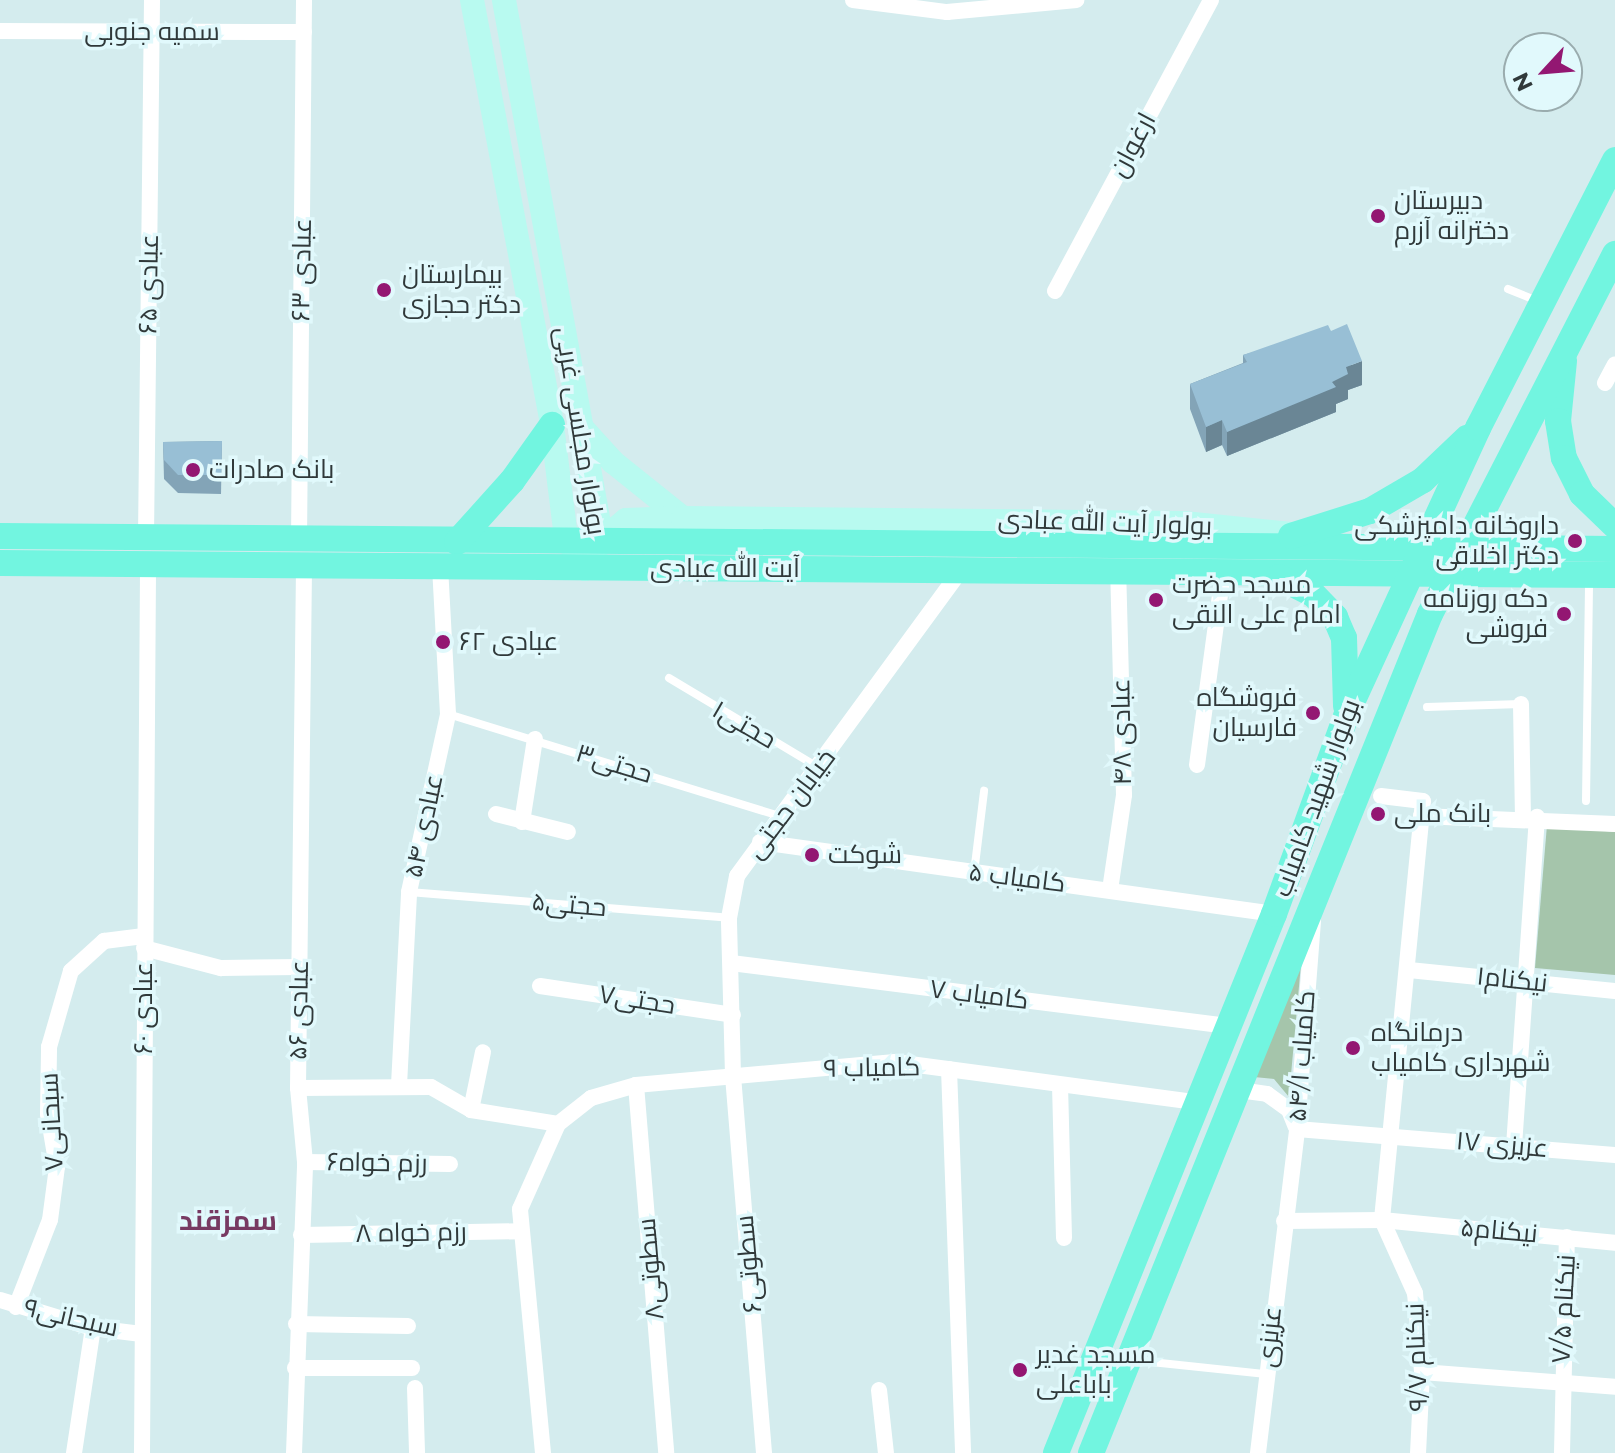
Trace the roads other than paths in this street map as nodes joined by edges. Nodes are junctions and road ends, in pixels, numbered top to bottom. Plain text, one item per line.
1 (152, 0) edge
2 (304, 0) edge
3 (472, 0) edge
4 (504, 0) edge
5 (853, 0) edge
6 (1076, 0) edge
7 (1211, 0) edge
8 (0, 31) edge
9 (152, 32) junction
10 (304, 32) junction
11 (1615, 160) edge
12 (1615, 254) edge
13 (1508, 289) dead end
14 (1055, 291) dead end
15 (1542, 303) junction
16 (1566, 344) junction
17 (1615, 364) edge
18 (1605, 383) dead end
19 (552, 425) junction
20 (1478, 428) junction
21 (584, 430) junction
22 (683, 518) junction
23 (1615, 526) edge
24 (1299, 535) junction
25 (0, 536) edge
26 (566, 538) junction
27 (602, 540) junction
28 (457, 542) junction
29 (1235, 544) junction
30 (1423, 547) junction
31 (1464, 548) junction
32 (1615, 549) edge
33 (147, 550) junction
34 (302, 553) junction
35 (0, 563) edge
36 (440, 567) junction
37 (585, 569) junction
38 (961, 570) junction
39 (1118, 572) junction
40 (1223, 572) junction
41 (1268, 572) junction
42 (1451, 573) junction
43 (1411, 574) junction
44 (1602, 575) edge
45 (669, 678) dead end
46 (1521, 704) joint
47 (1427, 707) dead end
48 (1347, 713) junction
49 (448, 714) junction
50 (535, 739) junction
51 (1197, 765) dead end
52 (821, 768) junction
53 (984, 791) dead end
54 (1381, 796) dead end
55 (1586, 801) dead end
56 (496, 814) dead end
57 (780, 816) junction
58 (1421, 816) junction
59 (1530, 817) junction
60 (522, 822) junction
61 (1615, 824) edge
62 (568, 832) dead end
63 (760, 842) junction
64 (974, 873) junction
65 (1110, 890) junction
66 (1315, 891) junction
67 (409, 892) junction
68 (1274, 914) junction
69 (729, 918) junction
70 (144, 942) junction
71 (731, 963) junction
72 (300, 967) junction
73 (1409, 970) junction
74 (1527, 981) junction
75 (540, 986) dead end
76 (1615, 991) edge
77 (733, 1015) junction
78 (1228, 1026) junction
79 (483, 1052) dead end
80 (949, 1069) junction
81 (733, 1075) junction
82 (399, 1085) junction
83 (636, 1085) junction
84 (1060, 1085) junction
85 (298, 1088) junction
86 (1195, 1102) junction
87 (1228, 1104) junction
88 (471, 1110) junction
89 (558, 1124) junction
90 (1297, 1129) junction
91 (1389, 1135) junction
92 (1514, 1146) junction
93 (1615, 1155) edge
94 (305, 1162) junction
95 (450, 1164) dead end
96 (1382, 1220) junction
97 (1284, 1221) junction
98 (521, 1231) junction
99 (301, 1235) junction
100 (1567, 1237) junction
101 (1064, 1238) dead end
102 (1615, 1243) edge
103 (0, 1300) edge
104 (16, 1307) junction
105 (296, 1324) junction
106 (408, 1326) dead end
107 (93, 1328) junction
108 (142, 1334) junction
109 (1128, 1359) junction
110 (295, 1368) junction
111 (412, 1368) dead end
112 (1422, 1372) junction
113 (1266, 1374) junction
114 (1560, 1381) junction
115 (1615, 1387) edge
116 (415, 1388) dead end
117 (879, 1390) dead end
118 (74, 1453) edge
119 (142, 1453) edge
120 (294, 1453) edge
121 (417, 1453) edge
122 (543, 1453) edge
123 (666, 1453) edge
124 (764, 1453) edge
125 (886, 1453) edge
126 (963, 1453) edge
127 (1056, 1453) edge
128 (1091, 1453) edge
129 (1258, 1453) edge
130 (1418, 1453) edge
131 (1562, 1453) edge

1 - 9 street, عبادی ۶۵
2 - 10 street, عبادی ۶۳
3 - 19 main road, بولوار مجلسی غربی
4 - 21 main road, بولوار مجلسی غربی
5 - 6 street
7 - 14 street, ارغوان
8 - 9 street, سمیه جنوبی
9 - 10 street, سمیه جنوبی
9 - 33 street, عبادی ۶۵
10 - 34 street, عبادی ۶۳
11 - 15 main road, بولوار شهید کامیاب
12 - 16 main road, بولوار شهید کامیاب
13 - 15 lane
15 - 20 main road, بولوار شهید کامیاب
16 - 23 main road
16 - 31 main road, بولوار شهید کامیاب
17 - 18 street
19 - 26 main road, بولوار مجلسی غربی
19 - 28 main road
20 - 24 main road
20 - 30 main road, بولوار شهید کامیاب
21 - 22 main road
21 - 27 main road, بولوار مجلسی غربی
22 - 24 main road, بولوار آیت الله عبادی
22 - 27 main road, بولوار آیت الله عبادی
24 - 29 main road
24 - 30 main road, بولوار آیت الله عبادی
25 - 33 main road, آیت الله عبادی
26 - 27 main road, آیت الله عبادی
26 - 28 main road, آیت الله عبادی
26 - 37 main road, بولوار مجلسی غربی
27 - 29 main road, آیت الله عبادی
27 - 37 main road, بولوار مجلسی غربی
28 - 34 main road, آیت الله عبادی
29 - 30 main road, آیت الله عبادی
30 - 31 main road, بولوار آیت الله عبادی
30 - 43 main road, بولوار شهید کامیاب
31 - 32 main road, بولوار آیت الله عبادی
31 - 42 main road, بولوار شهید کامیاب
33 - 34 main road, آیت الله عبادی
33 - 35 main road, آیت الله عبادی
33 - 70 street, عبادی ۶۰
34 - 36 main road, آیت الله عبادی
34 - 72 street, عبادی ۵۶
36 - 37 main road, آیت الله عبادی
36 - 49 street, عبادی ۵۴
37 - 38 main road, آیت الله عبادی
38 - 39 main road, آیت الله عبادی
38 - 52 street, خیابان حجتی
39 - 40 main road, آیت الله عبادی
39 - 65 street, عبادی ۴۸
40 - 41 main road, آیت الله عبادی
40 - 51 street
41 - 43 main road, آیت الله عبادی
41 - 48 main road
42 - 43 main road, آیت الله عبادی
42 - 44 main road
42 - 66 main road, بولوار شهید کامیاب
43 - 48 main road, بولوار شهید کامیاب
44 - 55 lane
45 - 52 lane, حجتی۱
46 - 47 lane
46 - 59 street
48 - 68 main road, بولوار شهید کامیاب
49 - 50 lane, حجتی۳
49 - 67 street, عبادی ۵۴
50 - 57 lane, حجتی۳
50 - 60 street
52 - 57 street, خیابان حجتی
53 - 64 lane
54 - 58 street
56 - 60 street
57 - 63 street, خیابان حجتی
58 - 59 street
58 - 73 street
59 - 61 street
59 - 74 street
60 - 62 street
63 - 64 street, کامیاب ۵
63 - 69 street, خیابان حجتی
64 - 65 street, کامیاب ۵
65 - 68 street, کامیاب ۵
66 - 87 main road, بولوار شهید کامیاب
66 - 90 street, کامیاب ۵۴/۱
67 - 69 lane, حجتی۵
67 - 82 street, عبادی ۵۴
68 - 78 main road, بولوار شهید کامیاب
69 - 71 street, خیابان حجتی
70 - 72 street
70 - 104 street, سبحانی۷
70 - 108 street, عبادی ۶۰
71 - 77 street, خیابان حجتی
71 - 78 street, کامیاب ۷
72 - 85 street, عبادی ۵۶
73 - 74 street, نیکنام۱
73 - 91 street
74 - 76 street, نیکنام۱
74 - 92 street
75 - 77 street, حجتی۷
77 - 81 street, خیابان حجتی
78 - 86 main road, بولوار شهید کامیاب
79 - 88 street
80 - 81 street, کامیاب ۹
80 - 84 street, کامیاب ۹
80 - 126 street
81 - 83 street, کامیاب ۹
81 - 124 street, سطوتی۶
82 - 85 street
82 - 88 street
83 - 89 street, کامیاب ۹
83 - 123 street, سطوتی۸
84 - 86 street, کامیاب ۹
84 - 101 street
85 - 94 street, عبادی ۵۶
86 - 127 main road, بولوار شهید کامیاب
87 - 90 street
87 - 109 main road, بولوار شهید کامیاب
88 - 89 street
89 - 98 street
90 - 91 street, عزیزی ۱۷
90 - 97 street, کامیاب ۵۴/۱
91 - 92 street, عزیزی ۱۷
91 - 96 street
92 - 93 street, عزیزی ۱۷
94 - 95 street, رزم خواه۶
94 - 99 street, عبادی ۵۶
96 - 97 street, نیکنام۵
96 - 100 street, نیکنام۵
96 - 112 street, نیکنام ۹/۷
97 - 113 street, عزیزی
98 - 99 street, رزم خواه ۸
98 - 122 street
99 - 105 street, عبادی ۵۶
100 - 102 street, نیکنام۵
100 - 114 street, نیکنام ۷/۵
103 - 104 street, سبحانی۹
104 - 107 street, سبحانی۹
105 - 106 street
105 - 110 street, عبادی ۵۶
107 - 108 street, سبحانی۹
107 - 118 street
108 - 119 street, عبادی ۶۰
109 - 113 lane
109 - 128 main road, بولوار شهید کامیاب
110 - 111 street
110 - 120 street, عبادی ۵۶
112 - 114 street
112 - 130 street, نیکنام ۹/۷
113 - 129 street, عزیزی
114 - 115 street
114 - 131 street, نیکنام ۷/۵
116 - 121 street
117 - 125 street

